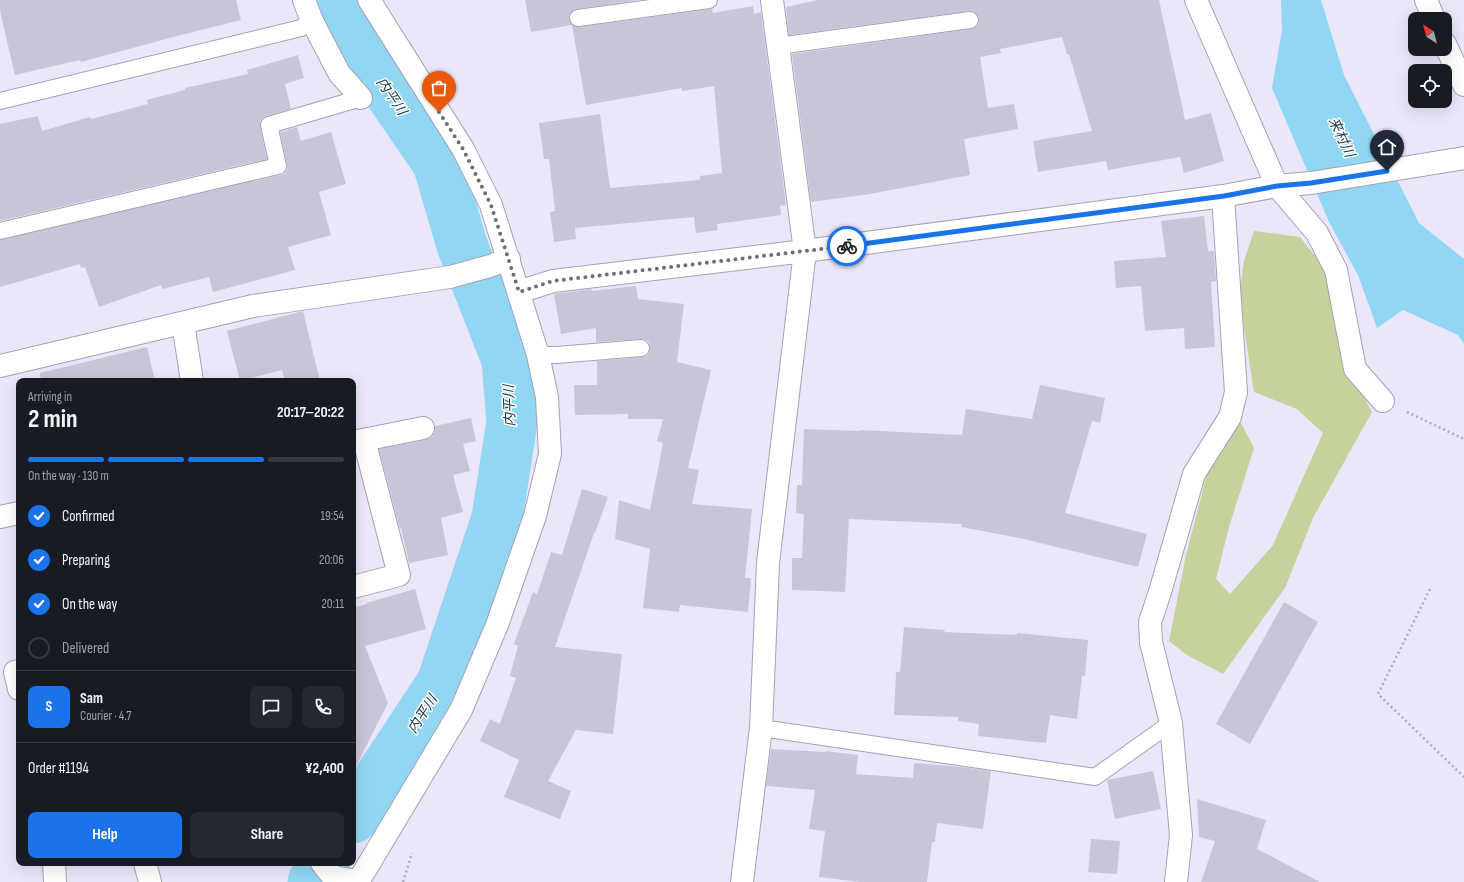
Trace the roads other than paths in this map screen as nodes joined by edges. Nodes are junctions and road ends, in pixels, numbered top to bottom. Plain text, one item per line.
1 (304, 0) edge
2 (368, 0) edge
3 (709, 0) edge
4 (772, 0) edge
5 (1196, 0) edge
6 (1426, 0) edge
7 (1431, 12) edge
8 (578, 18) dead end
9 (970, 20) dead end
10 (312, 21) junction
11 (778, 46) junction
12 (1451, 56) edge
13 (1464, 85) edge
14 (361, 98) joint
15 (0, 101) edge
16 (1464, 158) edge
17 (1277, 186) junction
18 (1224, 196) junction
19 (0, 231) edge
20 (805, 251) junction
21 (500, 262) junction
22 (519, 292) junction
23 (182, 322) junction
24 (641, 348) dead end
25 (538, 355) junction
26 (0, 366) edge
27 (191, 378) edge
28 (1383, 400) road end
29 (423, 428) dead end
30 (358, 441) edge
31 (16, 514) edge
32 (0, 517) edge
33 (356, 586) edge
34 (1171, 723) junction
35 (761, 728) junction
36 (54, 866) edge
37 (146, 866) edge
38 (328, 870) edge
39 (55, 882) edge
40 (150, 882) edge
41 (360, 882) edge
42 (742, 882) edge
43 (1176, 882) edge

1 - 10 street
2 - 21 street
3 - 8 lane
4 - 11 street
5 - 17 street
6 - 7 street
9 - 11 lane
10 - 14 street
10 - 15 lane
11 - 20 street
12 - 13 street
14 - 19 lane
16 - 17 street
17 - 18 street
17 - 28 street
18 - 20 street
18 - 34 street
20 - 22 street
20 - 35 street
21 - 22 street
21 - 23 street
22 - 25 street
23 - 26 street
23 - 27 street
24 - 25 lane
25 - 41 street
29 - 30 street
30 - 33 street
31 - 32 street
34 - 35 lane
34 - 43 street
35 - 42 street
36 - 39 street
37 - 40 street
38 - 41 street

